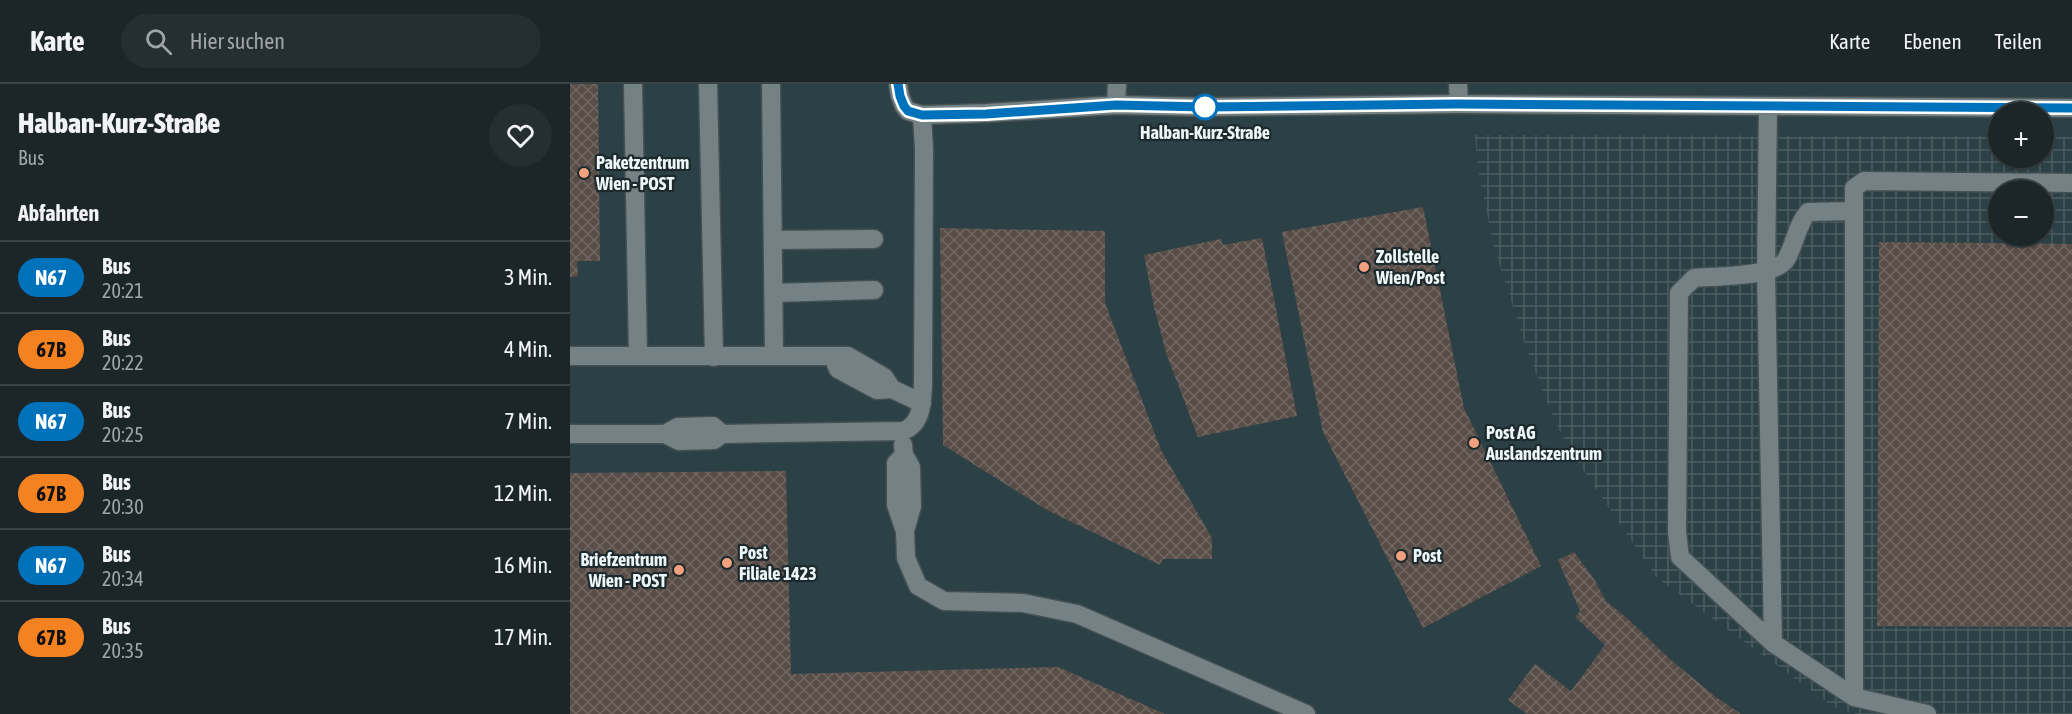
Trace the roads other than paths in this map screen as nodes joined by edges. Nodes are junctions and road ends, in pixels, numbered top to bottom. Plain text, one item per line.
1 (633, 84) edge
2 (708, 84) edge
3 (771, 84) edge
4 (898, 84) edge
5 (1117, 84) edge
6 (1458, 84) edge
7 (1459, 104) junction
8 (1116, 105) junction
9 (1768, 106) junction
10 (2072, 108) edge
11 (922, 115) junction
12 (2072, 183) edge
13 (1854, 211) junction
14 (874, 239) dead end
15 (773, 240) junction
16 (1766, 272) junction
17 (874, 290) dead end
18 (773, 293) junction
19 (774, 355) junction
20 (570, 356) edge
21 (638, 356) junction
22 (714, 357) junction
23 (922, 403) junction
24 (903, 431) junction
25 (570, 434) edge
26 (1773, 643) junction
27 (1854, 697) junction
28 (1306, 714) edge
29 (1927, 714) edge

1 - 21 street
2 - 22 street
3 - 15 street
4 - 11 street
5 - 8 street
6 - 7 street
7 - 8 street
7 - 9 street
8 - 11 street
9 - 10 street
9 - 16 street
11 - 23 street
12 - 13 street
13 - 16 street
13 - 27 street
14 - 15 street
15 - 18 street
16 - 26 street
16 - 26 street
17 - 18 street
18 - 19 street
19 - 22 street
19 - 23 street
20 - 21 street
21 - 22 street
23 - 24 street
24 - 25 street
24 - 28 street
26 - 27 street
27 - 29 street

